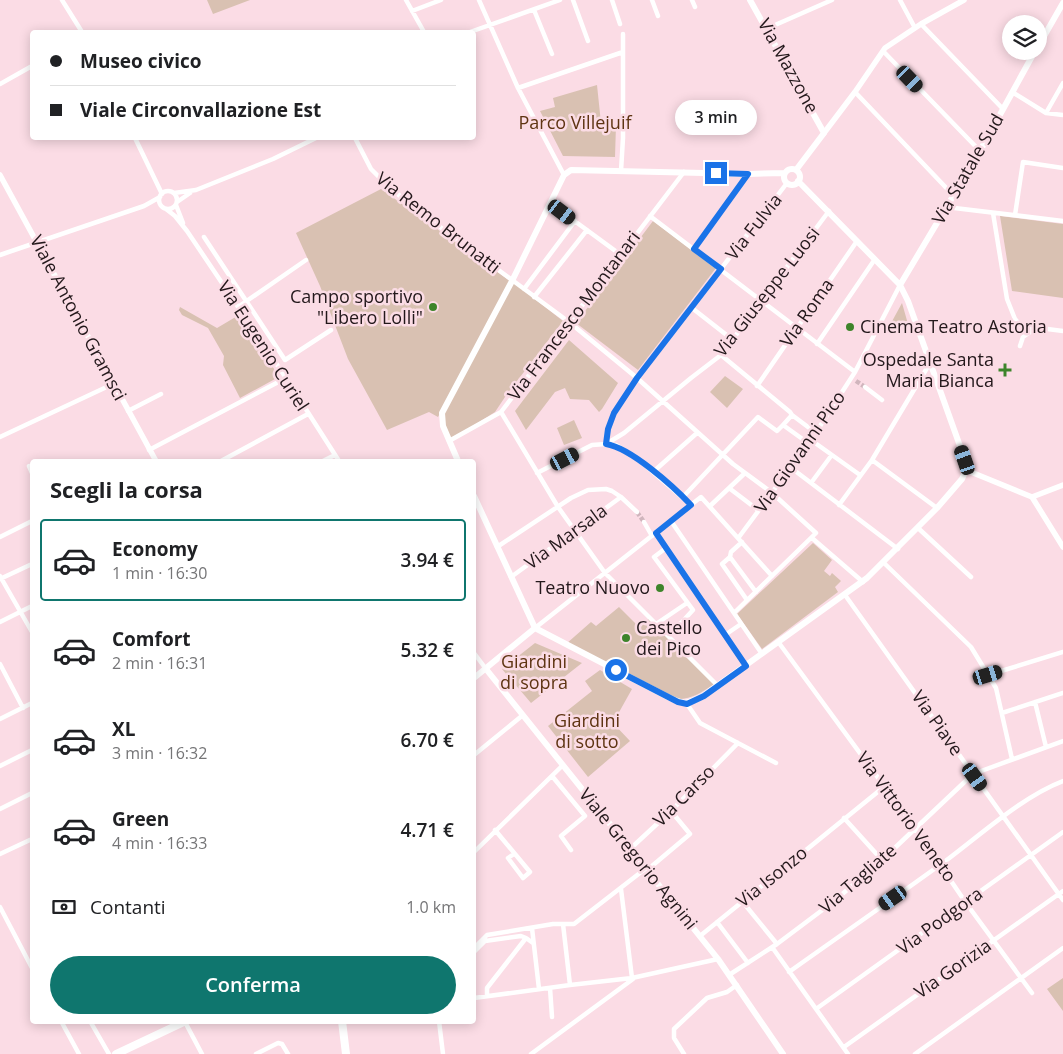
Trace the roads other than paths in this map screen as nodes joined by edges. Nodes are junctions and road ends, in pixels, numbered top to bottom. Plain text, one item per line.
1 (62, 0) edge
2 (406, 0) edge
3 (441, 0) edge
4 (479, 0) edge
5 (560, 0) edge
6 (573, 0) edge
7 (612, 0) edge
8 (652, 0) edge
9 (692, 0) edge
10 (750, 0) edge
11 (832, 0) edge
12 (900, 0) edge
13 (964, 0) edge
14 (1063, 2) edge
15 (694, 7) dead end
16 (534, 10) junction
17 (412, 11) junction
18 (1060, 11) edge
19 (658, 16) dead end
20 (620, 24) dead end
21 (489, 25) junction
22 (918, 26) junction
23 (766, 28) junction
24 (81, 30) edge
25 (423, 30) edge
26 (475, 30) edge
27 (1047, 32) edge
28 (623, 34) dead end
29 (588, 41) dead end
30 (883, 51) junction
31 (623, 52) junction
32 (552, 54) dead end
33 (1030, 60) edge
34 (30, 67) edge
35 (1063, 82) edge
36 (0, 84) edge
37 (518, 88) junction
38 (855, 92) junction
39 (1012, 92) junction
40 (1003, 109) junction
41 (1046, 113) junction
42 (1063, 115) edge
43 (824, 133) junction
44 (136, 140) edge
45 (312, 140) edge
46 (356, 140) edge
47 (980, 151) junction
48 (1063, 168) edge
49 (796, 170) junction
50 (621, 171) junction
51 (684, 172) junction
52 (153, 173) junction
53 (785, 173) junction
54 (564, 174) junction
55 (748, 174) junction
56 (0, 175) edge
57 (798, 181) junction
58 (788, 183) junction
59 (196, 190) junction
60 (168, 191) junction
61 (174, 193) junction
62 (161, 195) junction
63 (953, 195) junction
64 (550, 203) junction
65 (177, 204) junction
66 (144, 206) junction
67 (946, 207) junction
68 (164, 208) junction
69 (829, 211) junction
70 (993, 212) junction
71 (1015, 215) junction
72 (650, 216) junction
73 (1063, 221) edge
74 (575, 222) junction
75 (587, 230) junction
76 (187, 231) junction
77 (204, 237) dead end
78 (857, 241) junction
79 (37, 242) junction
80 (694, 249) junction
81 (621, 255) junction
82 (0, 256) edge
83 (875, 259) junction
84 (306, 260) dead end
85 (721, 269) junction
86 (512, 281) junction
87 (900, 285) junction
88 (524, 289) junction
89 (534, 297) junction
90 (763, 301) junction
91 (246, 302) junction
92 (238, 307) junction
93 (692, 308) junction
94 (569, 322) junction
95 (797, 328) junction
96 (1036, 328) junction
97 (331, 330) dead end
98 (1063, 331) edge
99 (733, 340) junction
100 (817, 344) junction
101 (1020, 346) dead end
102 (721, 355) junction
103 (285, 360) junction
104 (930, 363) junction
105 (278, 366) junction
106 (854, 377) junction
107 (286, 378) junction
108 (637, 378) junction
109 (113, 384) junction
110 (757, 386) junction
111 (865, 387) tunnel mouth
112 (162, 394) dead end
113 (882, 400) dead end
114 (662, 402) junction
115 (128, 411) junction
116 (501, 412) junction
117 (308, 414) junction
118 (792, 416) junction
119 (784, 426) junction
120 (816, 432) junction
121 (697, 433) junction
122 (0, 437) edge
123 (449, 441) junction
124 (809, 442) junction
125 (606, 444) junction
126 (149, 450) junction
127 (722, 454) junction
128 (335, 455) junction
129 (831, 456) junction
130 (155, 459) edge
131 (225, 459) edge
132 (327, 459) edge
133 (338, 459) edge
134 (457, 459) edge
135 (872, 460) junction
136 (790, 468) junction
137 (966, 470) junction
138 (654, 472) junction
139 (537, 473) junction
140 (745, 473) junction
141 (860, 475) junction
142 (811, 483) junction
143 (1063, 484) edge
144 (729, 488) junction
145 (771, 492) junction
146 (621, 497) junction
147 (683, 497) junction
148 (1032, 497) junction
149 (476, 500) edge
150 (691, 505) junction
151 (839, 505) junction
152 (710, 506) junction
153 (558, 507) junction
154 (937, 508) junction
155 (758, 510) junction
156 (637, 512) tunnel mouth
157 (671, 521) junction
158 (30, 522) edge
159 (644, 522) tunnel mouth
160 (918, 528) junction
161 (574, 531) junction
162 (654, 535) junction
163 (0, 537) edge
164 (812, 538) junction
165 (740, 539) junction
166 (1062, 544) edge
167 (497, 546) junction
168 (666, 548) junction
169 (898, 549) junction
170 (730, 558) junction
171 (884, 563) junction
172 (30, 565) edge
173 (605, 573) junction
174 (772, 576) junction
175 (511, 577) junction
176 (971, 577) dead end
177 (1, 578) edge
178 (863, 582) junction
179 (756, 592) junction
180 (846, 595) junction
181 (747, 600) junction
182 (687, 603) junction
183 (30, 607) edge
184 (21, 612) junction
185 (734, 613) junction
186 (0, 622) edge
187 (656, 624) junction
188 (741, 624) junction
189 (30, 628) edge
190 (535, 628) junction
191 (666, 634) junction
192 (725, 635) junction
193 (779, 642) junction
194 (1063, 652) edge
195 (762, 655) junction
196 (476, 656) edge
197 (0, 664) edge
198 (746, 666) junction
199 (486, 669) junction
200 (988, 675) junction
201 (476, 676) edge
202 (718, 686) junction
203 (1063, 693) edge
204 (1035, 702) junction
205 (30, 704) edge
206 (687, 704) junction
207 (23, 708) junction
208 (1002, 713) junction
209 (523, 715) junction
210 (0, 719) edge
211 (1063, 741) edge
212 (738, 743) junction
213 (1046, 747) junction
214 (30, 751) edge
215 (476, 753) edge
216 (1012, 759) junction
217 (776, 763) dead end
218 (0, 766) edge
219 (563, 766) junction
220 (973, 774) junction
221 (552, 776) junction
222 (1063, 781) edge
223 (884, 786) junction
224 (30, 794) edge
225 (0, 809) edge
226 (671, 811) junction
227 (1004, 817) junction
228 (844, 818) junction
229 (915, 828) junction
230 (495, 830) junction
231 (1063, 832) edge
232 (30, 840) edge
233 (630, 849) junction
234 (476, 850) edge
235 (571, 850) dead end
236 (0, 854) edge
237 (514, 854) junction
238 (1031, 855) junction
239 (882, 860) junction
240 (940, 864) junction
241 (646, 870) junction
242 (620, 889) junction
243 (1061, 893) edge
244 (1063, 900) edge
245 (742, 901) junction
246 (966, 903) junction
247 (0, 907) edge
248 (717, 922) junction
249 (563, 924) junction
250 (532, 928) junction
251 (700, 936) junction
252 (526, 938) junction
253 (994, 940) junction
254 (533, 943) junction
255 (476, 946) edge
256 (774, 946) junction
257 (1063, 948) edge
258 (476, 950) edge
259 (718, 959) junction
260 (748, 963) junction
261 (30, 964) edge
262 (789, 972) junction
263 (729, 975) junction
264 (639, 976) junction
265 (632, 978) junction
266 (1021, 978) junction
267 (570, 985) junction
268 (737, 985) junction
269 (550, 988) junction
270 (539, 989) junction
271 (1032, 993) dead end
272 (487, 996) junction
273 (476, 998) edge
274 (816, 1009) junction
275 (552, 1016) dead end
276 (63, 1024) edge
277 (92, 1024) edge
278 (182, 1024) edge
279 (187, 1024) edge
280 (342, 1024) edge
281 (439, 1024) edge
282 (844, 1047) junction
283 (79, 1054) edge
284 (109, 1054) edge
285 (116, 1054) edge
286 (202, 1054) edge
287 (256, 1054) edge
288 (288, 1054) edge
289 (346, 1054) edge
290 (443, 1054) edge
291 (531, 1054) edge
292 (684, 1054) edge
293 (783, 1054) edge
294 (848, 1054) edge
295 (915, 1054) edge

1 - 24 street
2 - 17 street
3 - 17 street
4 - 21 street
5 - 16 street
6 - 29 street
7 - 20 street
8 - 19 street
9 - 15 street
10 - 23 main road, Via Mazzone
11 - 23 street
12 - 22 street
13 - 22 street
14 - 18 main road
16 - 21 street
16 - 32 street
17 - 25 street
18 - 27 main road
21 - 26 street
21 - 37 street
22 - 30 street
22 - 40 street
23 - 43 main road, Via Mazzone
28 - 31 street
30 - 38 street
30 - 47 street
31 - 37 street
31 - 50 street
33 - 39 main road, Via Statale Sud
34 - 36 street
35 - 41 street
37 - 54 street
38 - 43 street
38 - 63 street
39 - 40 main road, Via Statale Sud
39 - 41 street
40 - 47 main road, Via Statale Sud
41 - 42 street
43 - 49 main road
44 - 52 street
45 - 59 street
46 - 86 street, Via Remo Brunatti
47 - 63 main road, Via Statale Sud
48 - 71 street
49 - 53 main road
49 - 57 main road
50 - 51 main road
50 - 54 main road
51 - 55 main road
51 - 72 street, Via Francesco Montanari
52 - 60 street
52 - 62 street
53 - 55 main road
53 - 58 main road
54 - 64 main road
55 - 80 street
56 - 79 street, Viale Antonio Gramsci
57 - 58 main road
57 - 69 main road
58 - 85 street, Via Fulvia
59 - 61 street
59 - 65 street
60 - 61 street
60 - 62 street
61 - 65 street
62 - 66 street
62 - 68 street
63 - 67 main road, Via Statale Sud
64 - 74 street
64 - 86 main road
65 - 68 street
65 - 76 street, Via Eugenio Curiel
66 - 68 street
66 - 79 street
67 - 70 street
67 - 87 main road, Via Statale Sud
68 - 76 street, Via Eugenio Curiel
69 - 78 main road
69 - 90 street, Via Giuseppe Luosi
70 - 71 street
70 - 96 street
71 - 73 street
72 - 80 street
72 - 81 street, Via Francesco Montanari
74 - 75 street
74 - 88 street
75 - 81 street
75 - 89 street
76 - 92 street, Via Eugenio Curiel
77 - 91 street
78 - 83 main road
78 - 95 street, Via Roma
79 - 82 street
79 - 109 street, Viale Antonio Gramsci
80 - 85 street
81 - 94 street, Via Francesco Montanari
83 - 87 main road
83 - 100 street
84 - 91 street
85 - 90 street
85 - 93 street, Via Fulvia
86 - 88 street, Via Remo Brunatti
86 - 123 main road
87 - 104 main road
87 - 106 street, Via Giovanni Pico
88 - 89 street, Via Remo Brunatti
89 - 94 street, Via Remo Brunatti
90 - 95 street
90 - 99 street, Via Giuseppe Luosi
91 - 92 street
91 - 103 street
92 - 105 street, Via Eugenio Curiel
93 - 99 street
93 - 108 street, Via Fulvia
94 - 108 street, Via Remo Brunatti
94 - 116 street, Via Francesco Montanari
95 - 100 street
95 - 110 street, Via Roma
96 - 98 street
96 - 101 street
97 - 103 street
99 - 102 street, Via Giuseppe Luosi
100 - 106 street
102 - 110 street
102 - 114 street, Via Giuseppe Luosi
103 - 105 street
104 - 135 street
104 - 137 main road
105 - 107 street, Via Eugenio Curiel
106 - 120 street, Via Giovanni Pico
107 - 117 street, Via Eugenio Curiel
107 - 126 street
108 - 114 street, Via Remo Brunatti
108 - 125 street, Via Fulvia
109 - 115 street, Viale Antonio Gramsci
109 - 122 street
110 - 118 street
111 - 113 street
112 - 115 street
114 - 121 street, Via Remo Brunatti
114 - 125 street, Via Giuseppe Luosi
115 - 126 street, Viale Antonio Gramsci
116 - 123 street, Via Francesco Montanari
116 - 139 street
117 - 128 street, Via Eugenio Curiel
117 - 131 street
118 - 119 street
118 - 120 street
119 - 124 street
119 - 127 street
120 - 124 street, Via Giovanni Pico
121 - 127 street, Via Remo Brunatti
121 - 138 street
123 - 134 main road
124 - 129 street
124 - 136 street, Via Giovanni Pico
125 - 138 street
125 - 139 street
126 - 130 street, Viale Antonio Gramsci
127 - 140 street, Via Remo Brunatti
127 - 147 street
128 - 132 street
128 - 133 street, Via Eugenio Curiel
129 - 141 street
129 - 142 street
135 - 141 street
135 - 154 street
136 - 142 street
136 - 145 street, Via Giovanni Pico
137 - 148 street
137 - 154 main road
138 - 147 street
139 - 153 street
140 - 144 street
140 - 145 street, Via Remo Brunatti
141 - 151 street
142 - 151 street
143 - 148 street
144 - 152 street
144 - 155 street
145 - 155 street, Via Giovanni Pico
145 - 164 street, Via Remo Brunatti
146 - 153 street
146 - 156 street
146 - 161 street, Via Marsala
147 - 150 street
148 - 166 street
149 - 167 main road
150 - 152 street
150 - 157 street
151 - 169 street
152 - 165 street
153 - 161 street
153 - 167 street
154 - 160 main road
155 - 165 street, Via Giovanni Pico
157 - 162 street
157 - 185 street
158 - 163 street
159 - 162 street
160 - 169 main road
160 - 176 street
161 - 173 street
161 - 175 street, Via Marsala
162 - 168 street
162 - 173 street
164 - 174 street
164 - 178 street
165 - 170 street, Via Giovanni Pico
165 - 174 street
167 - 175 main road
168 - 182 street
168 - 192 street
169 - 171 main road
170 - 179 street
170 - 181 street
171 - 178 main road
171 - 200 street
172 - 177 street
173 - 187 street
173 - 190 street
174 - 179 street
175 - 190 main road
177 - 184 street
178 - 180 main road
179 - 181 street
180 - 193 main road
180 - 220 street, Via Piave
181 - 185 street
182 - 187 street
182 - 191 street
183 - 184 street
184 - 186 street
184 - 189 street
185 - 188 street
187 - 191 street
188 - 192 street
188 - 195 street
190 - 199 main road
190 - 206 main road
191 - 202 street
192 - 198 street
193 - 195 main road
193 - 223 street, Via Vittorio Veneto
194 - 200 street
195 - 198 main road
196 - 199 street
197 - 207 street
198 - 202 main road
199 - 201 main road
199 - 209 main road, Viale Gregorio Agnini
200 - 208 street
202 - 206 main road
203 - 204 street
204 - 208 street
204 - 213 street
205 - 207 street
206 - 212 street
207 - 210 street
208 - 216 street
209 - 215 street
209 - 219 main road, Viale Gregorio Agnini
211 - 213 street, Via Tagliate
212 - 217 street
212 - 226 street, Via Carso
213 - 216 street, Via Tagliate
214 - 218 street
216 - 220 street, Via Tagliate
219 - 221 street
219 - 233 main road, Viale Gregorio Agnini
220 - 227 street, Via Piave
220 - 229 street, Via Tagliate
221 - 230 street
221 - 235 street
222 - 227 street
223 - 228 street, Via Isonzo
223 - 229 street, Via Vittorio Veneto
224 - 225 street
226 - 233 street, Via Carso
226 - 241 street
227 - 238 street, Via Piave
227 - 240 street
228 - 239 street
228 - 245 street, Via Isonzo
229 - 239 street, Via Tagliate
229 - 240 street, Via Vittorio Veneto
230 - 234 street
230 - 237 street
231 - 238 street, Via Podgora
232 - 236 street
233 - 241 main road, Viale Gregorio Agnini
237 - 237 street
238 - 243 street, Via Piave
238 - 246 street, Via Podgora
239 - 256 street, Via Tagliate
240 - 246 street, Via Vittorio Veneto
240 - 262 street
241 - 242 street
241 - 251 main road, Viale Gregorio Agnini
242 - 249 street
242 - 265 street
243 - 244 street, Via Piave
243 - 253 street, Via Gorizia
245 - 248 street, Via Isonzo
245 - 256 street
246 - 253 street, Via Vittorio Veneto
246 - 274 street, Via Podgora
247 - 261 street
248 - 251 street, Via Isonzo
248 - 260 street
249 - 250 street
249 - 267 street
250 - 254 street
250 - 255 street
251 - 259 main road, Viale Gregorio Agnini
252 - 254 street
252 - 258 street
252 - 272 street
253 - 266 street, Via Vittorio Veneto
253 - 282 street, Via Gorizia
254 - 270 street
256 - 260 street, Via Tagliate
256 - 262 street
257 - 266 street
259 - 263 main road, Viale Gregorio Agnini
259 - 264 street
260 - 263 street, Via Tagliate
262 - 274 street
263 - 268 main road, Viale Gregorio Agnini
264 - 265 street
264 - 291 street
265 - 267 street
266 - 271 street, Via Vittorio Veneto
266 - 295 street
267 - 269 street
268 - 292 street
268 - 293 main road, Viale Gregorio Agnini
269 - 270 street
269 - 275 street
270 - 272 street
272 - 273 street
274 - 282 street
276 - 283 street
277 - 284 street
278 - 285 main road
279 - 286 street
280 - 289 main road
281 - 290 street
282 - 294 street
287 - 288 street

